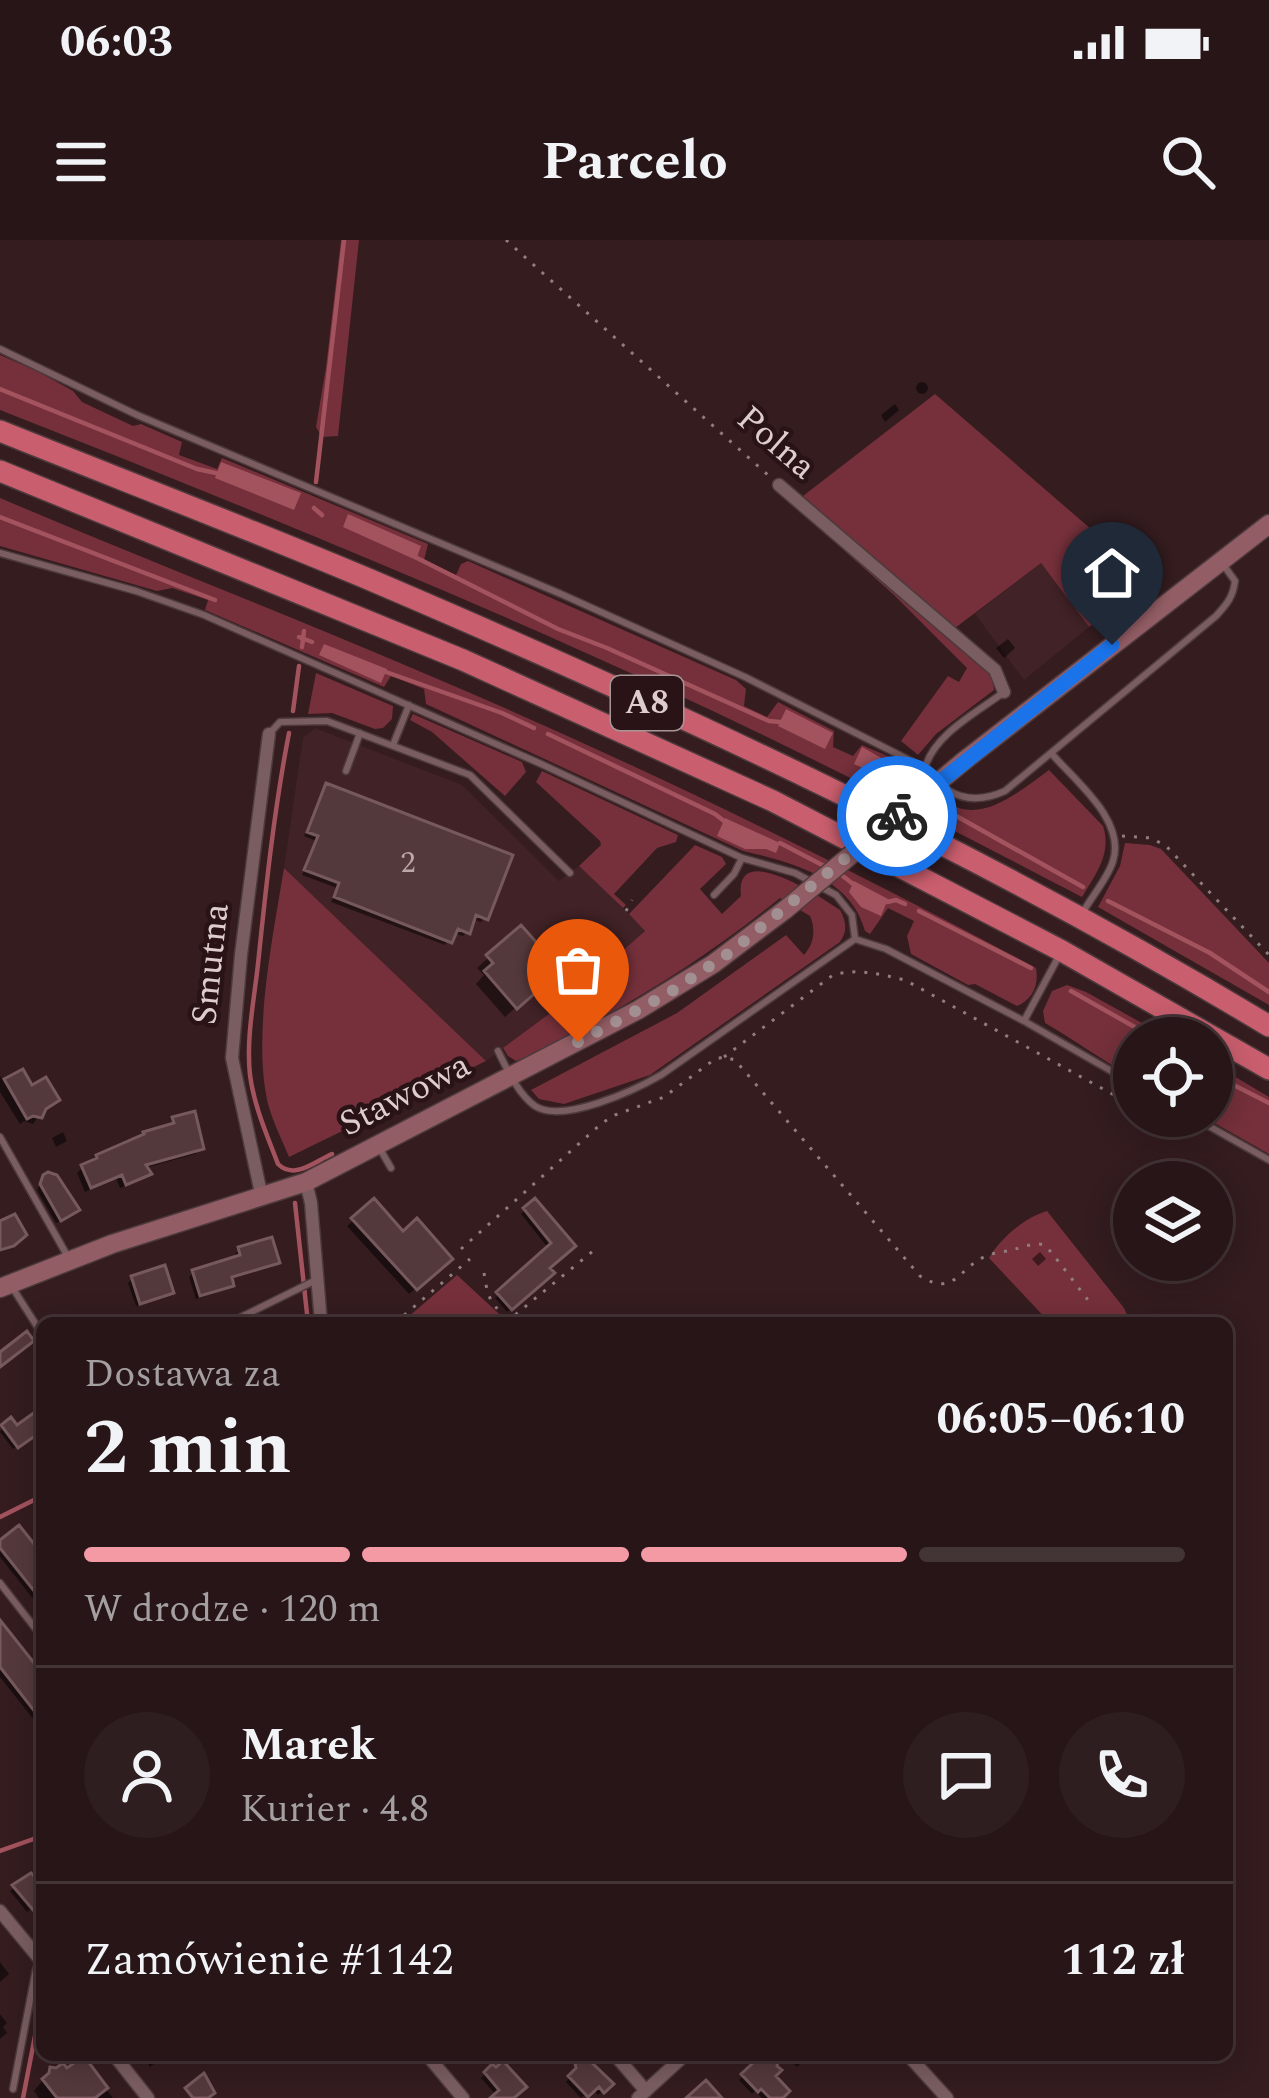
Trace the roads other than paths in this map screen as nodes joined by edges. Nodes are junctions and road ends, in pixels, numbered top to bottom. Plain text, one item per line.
1 (0, 349) edge
2 (0, 431) edge
3 (0, 471) edge
4 (779, 485) road end
5 (1269, 524) edge
6 (0, 553) edge
7 (1220, 561) junction
8 (1004, 692) joint
9 (409, 705) junction
10 (361, 733) junction
11 (269, 734) joint
12 (393, 745) junction
13 (1052, 754) junction
14 (925, 768) junction
15 (346, 771) dead end
16 (742, 858) junction
17 (571, 873) dead end
18 (714, 895) dead end
19 (1079, 919) junction
20 (855, 939) junction
21 (1062, 951) junction
22 (1024, 1021) junction
23 (1269, 1026) edge
24 (498, 1051) dead end
25 (1269, 1069) edge
26 (1113, 1072) edge
27 (512, 1077) junction
28 (0, 1137) edge
29 (1228, 1137) edge
30 (378, 1146) junction
31 (1269, 1160) edge
32 (391, 1168) dead end
33 (307, 1182) junction
34 (262, 1198) junction
35 (70, 1260) junction
36 (315, 1281) junction
37 (5, 1286) edge
38 (241, 1317) edge
39 (320, 1317) edge
40 (36, 1326) edge
41 (0, 1583) edge
42 (36, 1629) edge
43 (0, 1911) edge
44 (36, 1955) edge
45 (36, 1969) edge
46 (119, 2061) edge
47 (432, 2061) edge
48 (619, 2061) edge
49 (678, 2061) edge
50 (913, 2061) edge
51 (13, 2089) dead end
52 (642, 2094) edge
53 (148, 2098) edge
54 (463, 2098) edge
55 (947, 2098) edge

1 - 14 lane
2 - 19 highway, A8
3 - 21 highway, A8
4 - 8 street, Polna
5 - 7 street, Stawowa
6 - 9 lane
7 - 13 lane
7 - 27 street, Stawowa, bridge
8 - 14 lane
9 - 12 lane
9 - 16 lane
10 - 11 lane
10 - 12 lane
10 - 15 lane
11 - 34 street, Smutna
12 - 17 lane
13 - 14 lane
13 - 19 lane
16 - 18 lane
16 - 20 lane
19 - 23 highway, A8
20 - 22 lane
20 - 27 lane
21 - 22 lane
21 - 25 highway, A8
22 - 26 lane
24 - 27 lane
27 - 30 street, Stawowa
28 - 35 lane
29 - 31 lane
30 - 32 lane
30 - 33 street, Stawowa
33 - 34 street, Stawowa
33 - 36 street
34 - 35 street, Stawowa
35 - 37 street, Stawowa
36 - 38 lane
36 - 39 street
37 - 40 lane
41 - 42 lane
43 - 44 street
45 - 51 lane
46 - 53 street
47 - 54 street
48 - 52 street
49 - 52 street
50 - 55 street

